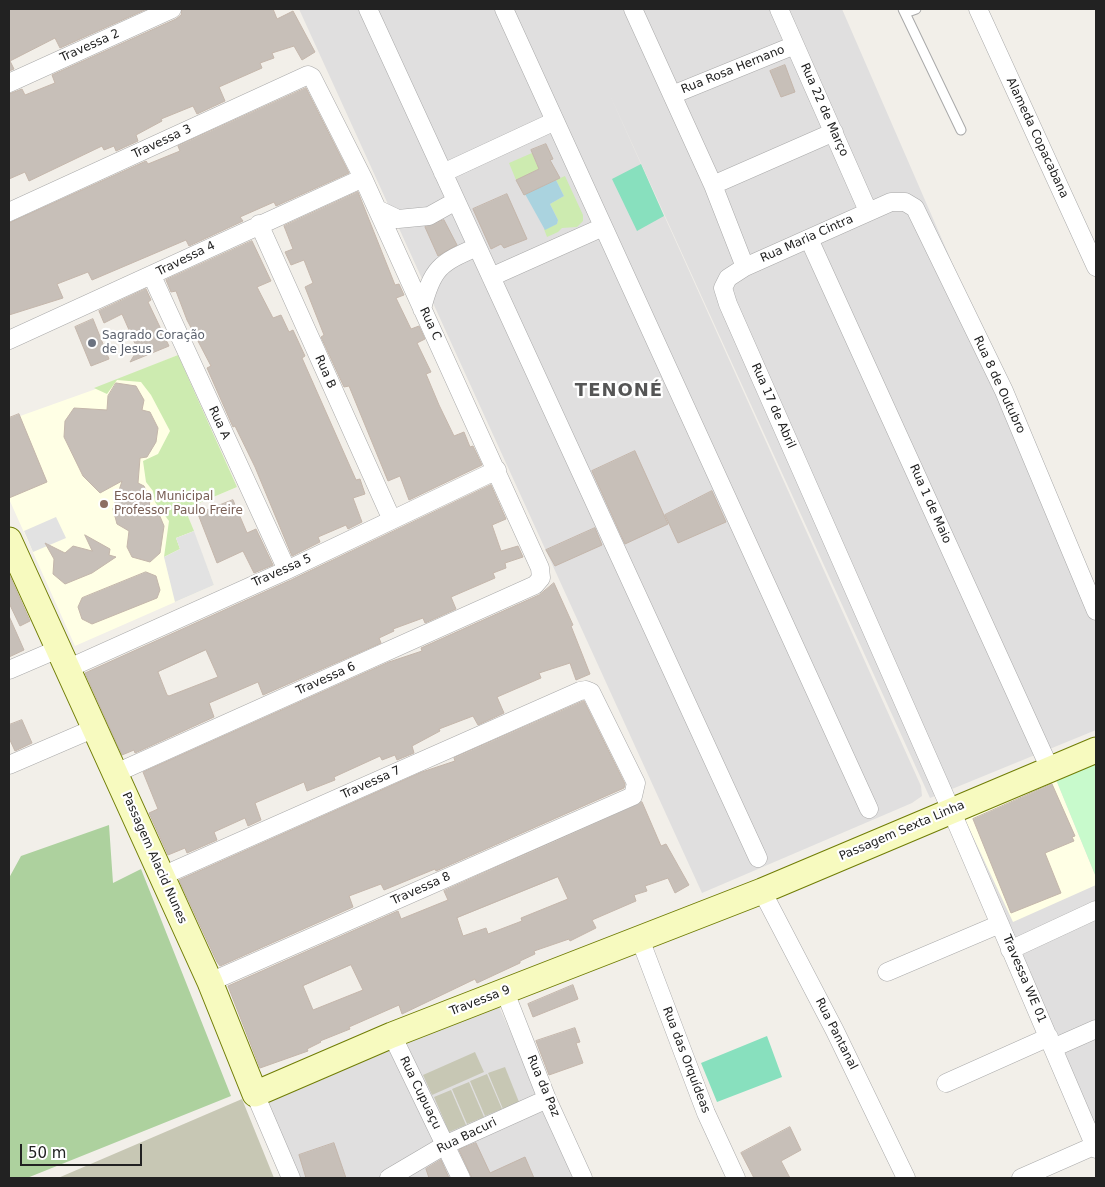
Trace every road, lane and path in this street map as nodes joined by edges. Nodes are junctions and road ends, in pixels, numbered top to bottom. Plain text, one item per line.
1 (172, 9) edge
2 (368, 9) edge
3 (504, 9) edge
4 (633, 9) edge
5 (778, 9) edge
6 (916, 9) edge
7 (978, 9) edge
8 (904, 11) edge
9 (795, 45) junction
10 (315, 80) joint
11 (9, 83) edge
12 (672, 95) junction
13 (555, 121) junction
14 (961, 130) dead end
15 (834, 132) junction
16 (443, 173) junction
17 (363, 178) junction
18 (713, 185) junction
19 (456, 201) junction
20 (377, 209) junction
21 (868, 211) junction
22 (9, 212) edge
23 (259, 224) junction
24 (604, 227) junction
25 (809, 239) junction
26 (477, 246) junction
27 (745, 267) junction
28 (1096, 267) edge
29 (152, 276) junction
30 (491, 277) junction
31 (422, 309) junction
32 (9, 340) edge
33 (497, 470) junction
34 (392, 520) junction
35 (12, 556) edge
36 (286, 570) junction
37 (1096, 611) edge
38 (62, 659) junction
39 (9, 670) edge
40 (95, 728) junction
41 (1096, 750) edge
42 (9, 766) edge
43 (1050, 769) junction
44 (116, 773) junction
45 (633, 796) joint
46 (869, 809) dead end
47 (951, 810) junction
48 (758, 858) dead end
49 (162, 876) junction
50 (762, 891) junction
51 (1096, 910) edge
52 (707, 912) joint
53 (1000, 924) junction
54 (640, 939) junction
55 (1010, 950) junction
56 (887, 972) dead end
57 (210, 982) junction
58 (505, 992) junction
59 (1096, 1029) edge
60 (392, 1035) junction
61 (1051, 1042) junction
62 (946, 1083) dead end
63 (255, 1094) junction
64 (547, 1099) junction
65 (445, 1145) junction
66 (1096, 1146) edge
67 (292, 1178) edge
68 (389, 1178) edge
69 (461, 1178) edge
70 (583, 1178) edge
71 (736, 1178) edge
72 (906, 1178) edge
73 (1021, 1178) edge

1 - 11 street, Travessa 2
2 - 16 street
3 - 13 street
4 - 12 street
5 - 9 street, Rua 22 de Março
6 - 8 lane
7 - 28 street, Alameda Copacabana
8 - 14 lane
9 - 12 street, Rua Rosa Hernano
9 - 15 street, Rua 22 de Março
10 - 17 street, Rua C
10 - 22 street, Travessa 3
12 - 18 street
13 - 16 street
13 - 24 street
15 - 18 street
15 - 21 street, Rua 22 de Março
16 - 19 street
17 - 20 street, Rua C
17 - 23 street, Travessa 4
18 - 27 street
19 - 20 street
19 - 26 street
20 - 31 street, Rua C
21 - 25 street, Rua Maria Cintra
21 - 37 street, Rua 8 de Outubro
23 - 29 street, Travessa 4
23 - 34 street, Rua B
24 - 30 street
24 - 46 street
25 - 27 street, Rua Maria Cintra
25 - 43 street, Rua 1 de Maio
26 - 30 street
26 - 31 street
27 - 47 street, Rua 17 de Abril
29 - 32 street, Travessa 4
29 - 36 street, Rua A
30 - 48 street
31 - 33 street, Rua C
33 - 34 street, Travessa 5
33 - 44 street, Travessa 6
34 - 36 street, Travessa 5
35 - 38 street, Passagem Alacid Nunes
36 - 38 street, Travessa 5
38 - 39 street, Travessa 5
38 - 40 street, Passagem Alacid Nunes
40 - 42 street
40 - 44 street, Passagem Alacid Nunes
41 - 43 street, Passagem Sexta Linha
43 - 47 street, Passagem Sexta Linha
44 - 49 street, Passagem Alacid Nunes
45 - 49 street, Travessa 7
45 - 57 street, Travessa 8
47 - 50 street, Passagem Sexta Linha
47 - 53 street, Travessa WE 01
49 - 57 street, Passagem Alacid Nunes
50 - 52 street, Passagem Sexta Linha
50 - 72 street, Rua Pantanal
51 - 55 street
52 - 54 street, Travessa 9
53 - 55 street, Travessa WE 01
53 - 56 street
54 - 58 street, Travessa 9
54 - 71 street, Rua das Orquídeas
55 - 61 street, Travessa WE 01
57 - 63 street, Passagem Alacid Nunes
58 - 60 street, Travessa 9
58 - 64 street, Rua da Paz
59 - 61 street
60 - 63 street, Travessa 9
60 - 65 street, Rua Cupuaçu
61 - 62 street
61 - 66 street, Travessa WE 01
63 - 67 street, Passagem Alacid Nunes
64 - 65 street, Rua Bacuri
64 - 70 street, Rua da Paz
65 - 68 street, Rua Bacuri
65 - 69 street, Rua Cupuaçu
66 - 73 street

